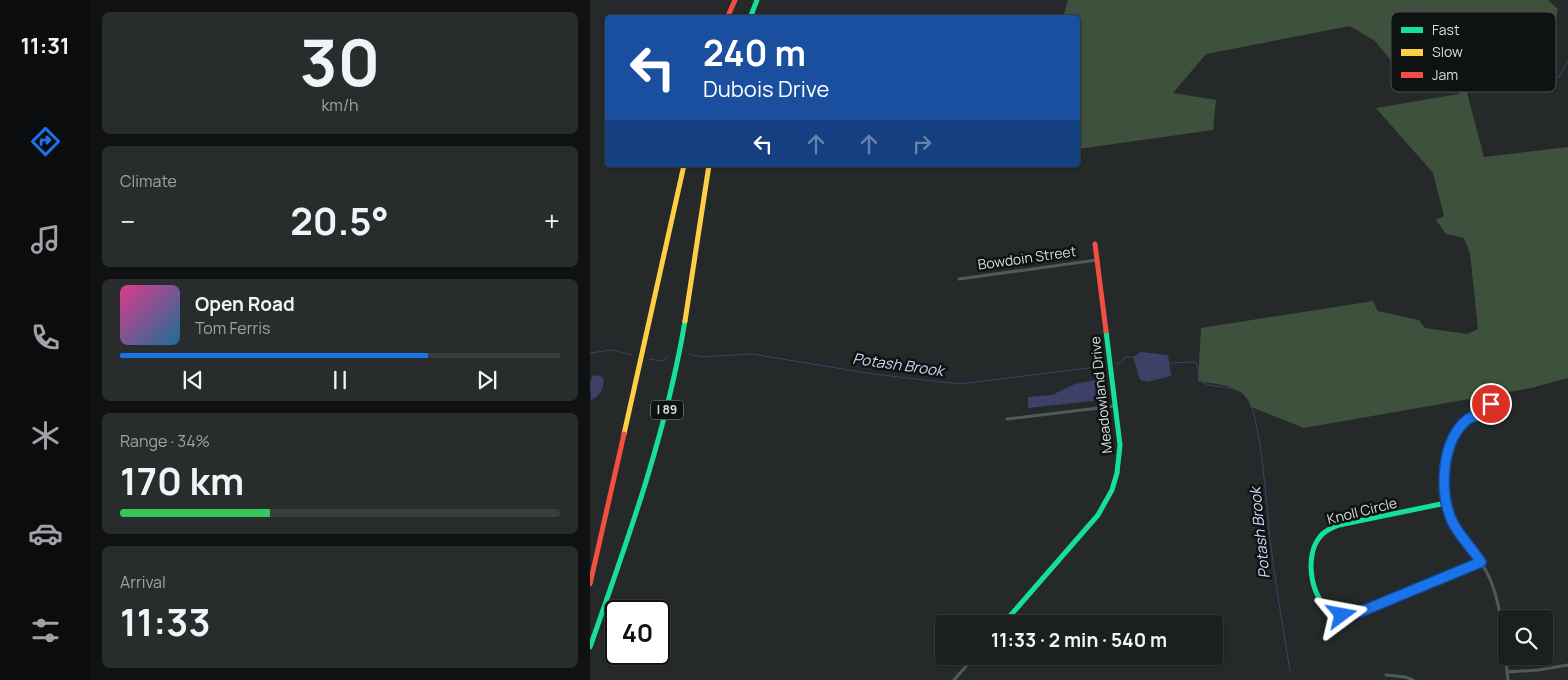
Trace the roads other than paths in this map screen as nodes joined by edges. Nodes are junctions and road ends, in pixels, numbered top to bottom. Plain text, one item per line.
1 (735, 0) edge
2 (758, 0) edge
3 (728, 15) edge
4 (751, 15) edge
5 (684, 167) edge
6 (709, 167) edge
7 (1095, 244) dead end
8 (1098, 260) junction
9 (959, 279) dead end
10 (1115, 406) junction
11 (1469, 418) junction
12 (1008, 419) dead end
13 (1446, 503) junction
14 (1481, 562) junction
15 (590, 584) edge
16 (1012, 615) edge
17 (590, 647) edge
18 (967, 665) edge
19 (1568, 665) edge
20 (1508, 672) junction
21 (1386, 675) dead end
22 (954, 680) edge
23 (1412, 680) edge
24 (1508, 680) edge

1 - 3 main road
2 - 4 main road
5 - 15 main road, I 89
6 - 17 main road, I 89
7 - 8 main road, Meadowland Drive
8 - 9 street, Bowdoin Street
8 - 10 main road, Meadowland Drive
10 - 12 street
10 - 16 main road, Meadowland Drive
11 - 11 street
11 - 13 street
13 - 14 street
13 - 14 main road, Knoll Circle
14 - 20 street
18 - 22 street
19 - 20 street
20 - 24 street
21 - 23 street

